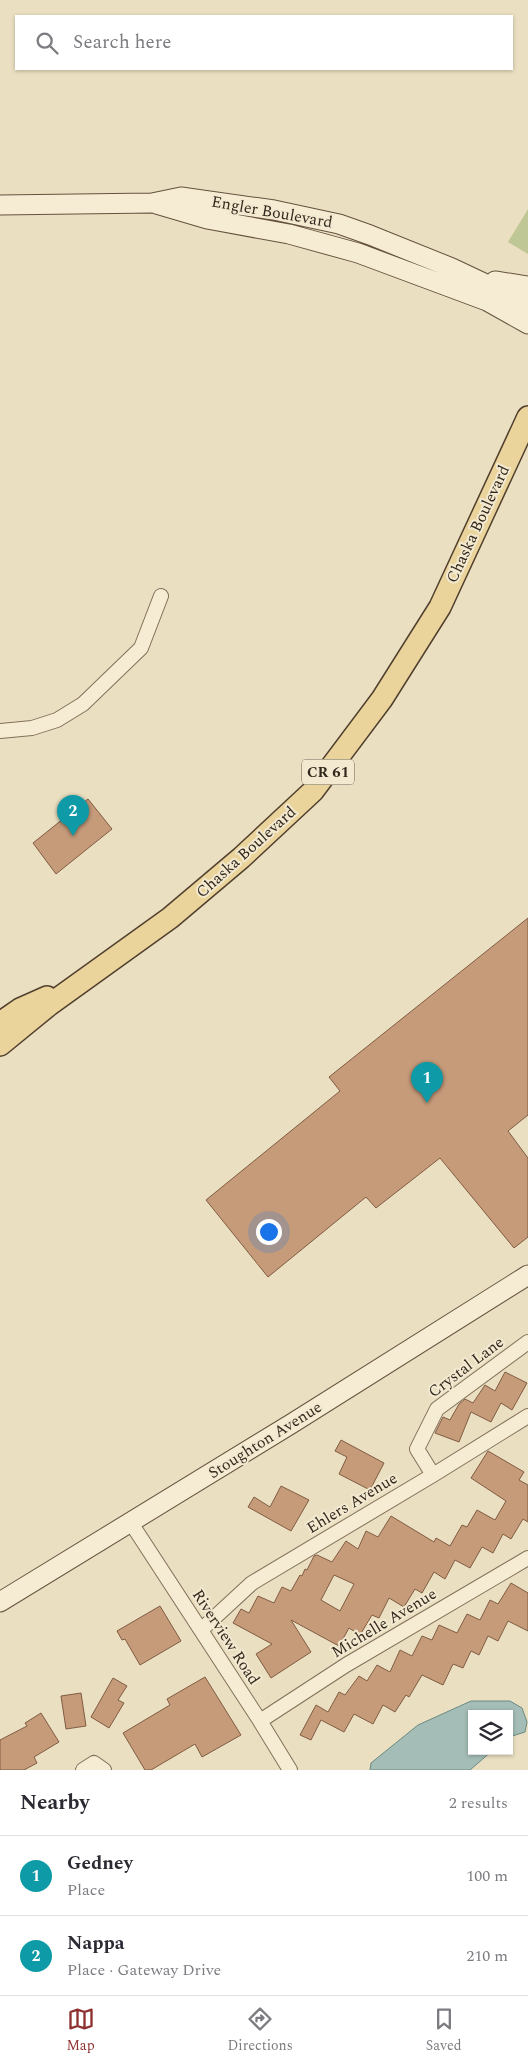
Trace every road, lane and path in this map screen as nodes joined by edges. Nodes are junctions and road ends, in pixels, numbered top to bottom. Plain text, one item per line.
1 (152, 203) junction
2 (0, 205) edge
3 (452, 268) junction
4 (528, 286) edge
5 (528, 304) edge
6 (528, 324) edge
7 (528, 417) edge
8 (161, 596) dead end
9 (0, 731) edge
10 (82, 982) junction
11 (0, 1023) edge
12 (0, 1045) edge
13 (528, 1274) edge
14 (528, 1342) edge
15 (528, 1416) edge
16 (434, 1475) junction
17 (131, 1523) junction
18 (528, 1558) edge
19 (0, 1602) edge
20 (201, 1630) junction
21 (260, 1720) junction
22 (83, 1770) edge
23 (104, 1770) edge
24 (290, 1770) edge

1 - 2 main road, Engler Boulevard
1 - 3 main road, Engler Boulevard
1 - 6 main road
3 - 4 main road
3 - 5 main road, Engler Boulevard
7 - 10 main road, Chaska Boulevard / CR 61
8 - 9 street
10 - 11 main road
10 - 12 main road, Chaska Boulevard / CR 61
13 - 17 main road, Stoughton Avenue
14 - 16 street, Crystal Lane
15 - 16 street, Ehlers Avenue
16 - 20 street, Ehlers Avenue
17 - 19 main road, Stoughton Avenue
17 - 20 street, Riverview Road
18 - 21 street, Michelle Avenue
20 - 21 street, Riverview Road
21 - 24 street, Riverview Road
22 - 23 street

